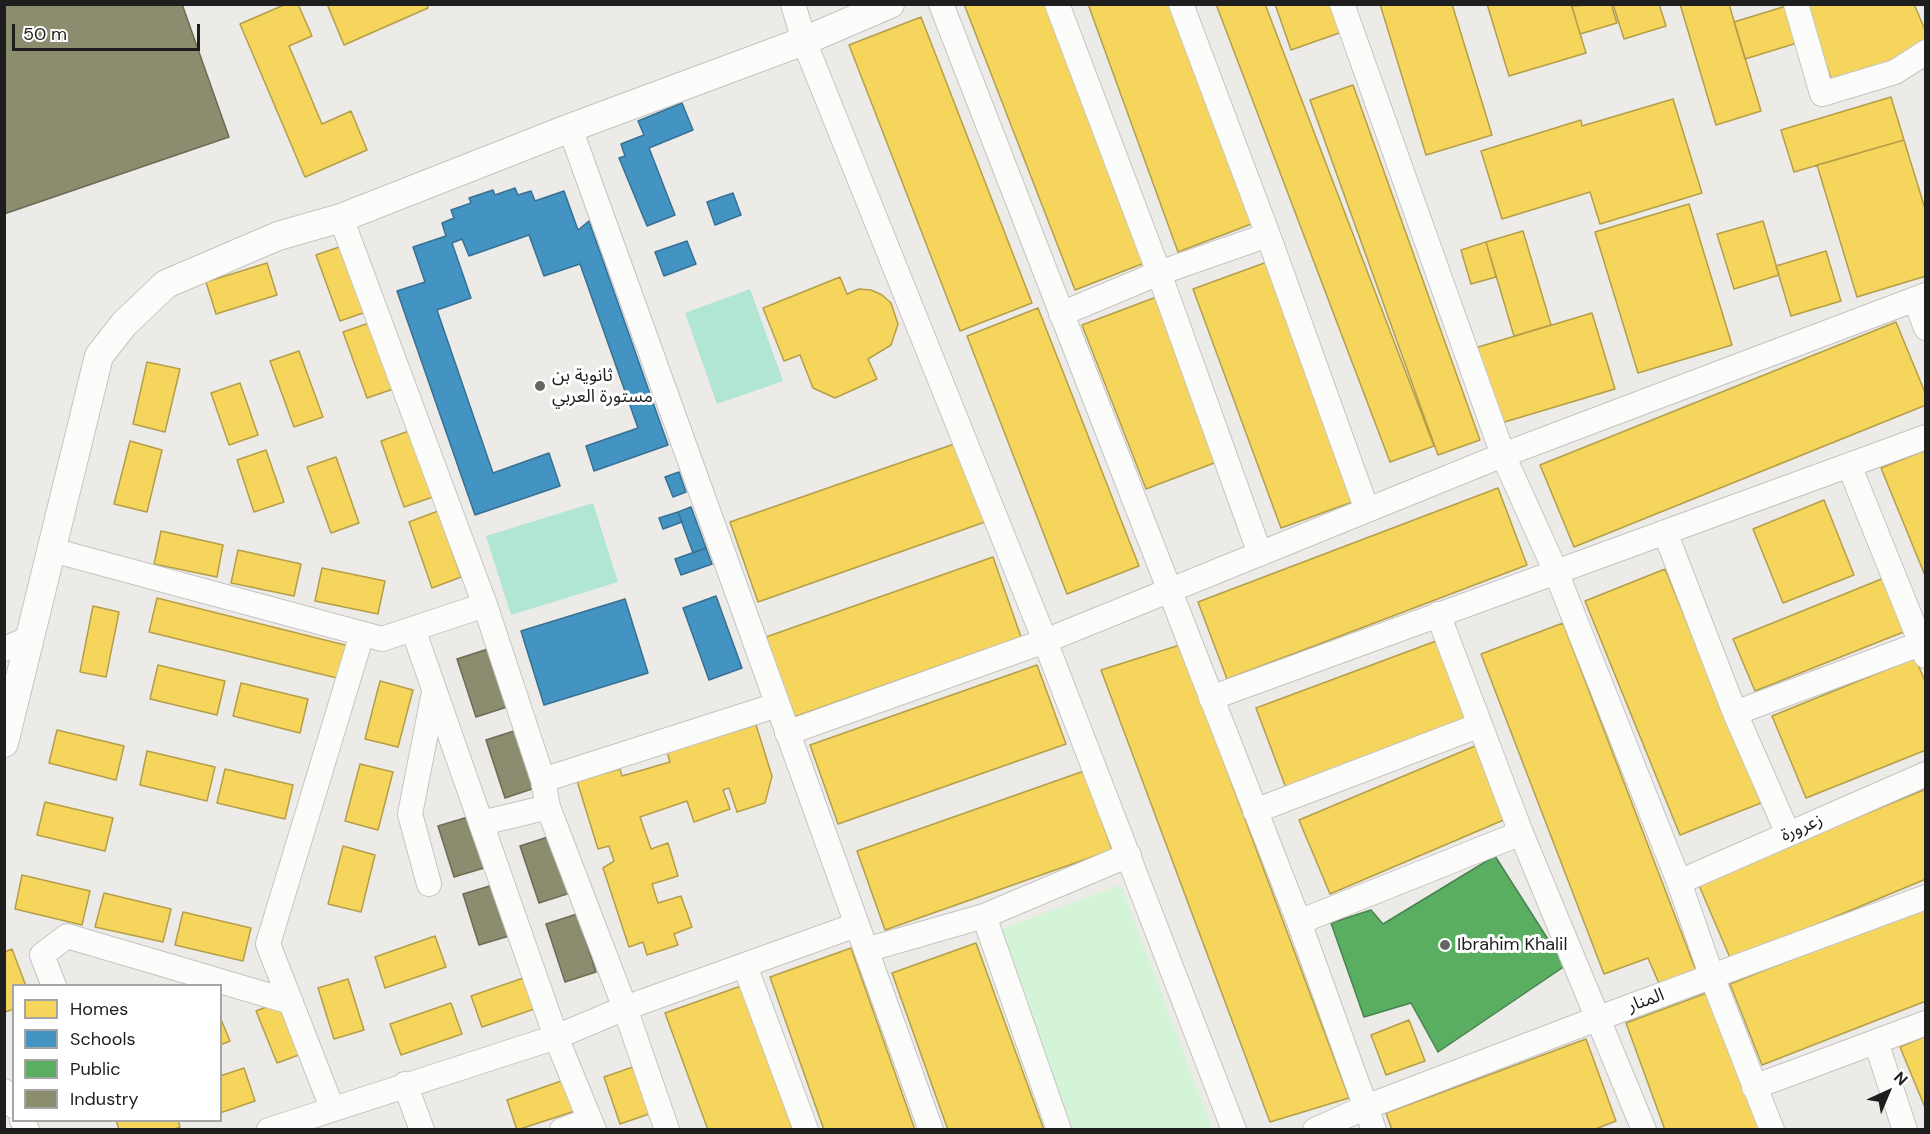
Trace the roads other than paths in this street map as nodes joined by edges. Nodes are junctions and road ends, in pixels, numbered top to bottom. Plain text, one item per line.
1 (793, 4) edge
2 (890, 4) edge
3 (941, 4) edge
4 (1057, 4) edge
5 (1181, 4) edge
6 (1342, 4) edge
7 (1796, 4) edge
8 (804, 41) junction
9 (1926, 52) edge
10 (570, 128) junction
11 (341, 218) junction
12 (1268, 235) junction
13 (1159, 273) junction
14 (1920, 297) edge
15 (1061, 314) junction
16 (1926, 328) edge
17 (1926, 437) edge
18 (1503, 455) junction
19 (1849, 465) junction
20 (1367, 510) junction
21 (1665, 532) junction
22 (52, 550) junction
23 (1260, 554) junction
24 (1556, 572) junction
25 (1170, 592) junction
26 (485, 605) junction
27 (1438, 614) junction
28 (413, 629) junction
29 (362, 634) junction
30 (1046, 641) junction
31 (17, 644) edge
32 (1923, 650) edge
33 (435, 689) junction
34 (1211, 698) junction
35 (777, 705) junction
36 (1735, 713) junction
37 (1480, 725) junction
38 (787, 733) junction
39 (4, 743) edge
40 (1926, 774) edge
41 (543, 780) junction
42 (548, 807) junction
43 (1255, 811) junction
44 (482, 823) junction
45 (1521, 833) junction
46 (1788, 834) junction
47 (1129, 855) junction
48 (1679, 882) junction
49 (429, 884) dead end
50 (1926, 897) edge
51 (984, 916) junction
52 (1299, 922) junction
53 (856, 925) junction
54 (866, 950) junction
55 (745, 966) junction
56 (1712, 977) junction
57 (53, 984) edge
58 (291, 1002) junction
59 (625, 1008) junction
60 (1599, 1018) junction
61 (1926, 1023) edge
62 (556, 1037) junction
63 (1876, 1042) junction
64 (405, 1084) junction
65 (1754, 1087) junction
66 (1366, 1107) junction
67 (332, 1108) junction
68 (592, 1125) edge
69 (1639, 1128) edge
70 (269, 1130) edge
71 (422, 1130) edge
72 (562, 1130) edge
73 (667, 1130) edge
74 (806, 1130) edge
75 (931, 1130) edge
76 (1059, 1130) edge
77 (1234, 1130) edge
78 (1315, 1130) edge
79 (1374, 1130) edge
80 (1772, 1130) edge
81 (1905, 1130) edge

1 - 8 street
2 - 8 street
3 - 15 street
4 - 13 street
5 - 12 street
6 - 18 street
7 - 9 street
8 - 10 street
8 - 30 street
10 - 11 street
10 - 35 street
11 - 22 street
11 - 26 street
12 - 13 street
12 - 20 street
13 - 15 street
13 - 23 street
14 - 16 street
14 - 18 street
15 - 25 street
17 - 19 street
18 - 20 street
18 - 24 street
19 - 21 street
19 - 32 street
20 - 23 street
21 - 24 street
21 - 36 street
22 - 29 street
22 - 31 street
23 - 25 street
24 - 27 street
24 - 48 street
25 - 30 street
25 - 34 street
26 - 28 street
26 - 41 street
27 - 34 street
27 - 37 street
28 - 29 street
28 - 33 street
29 - 58 street
30 - 38 street
30 - 47 street
31 - 39 street
32 - 36 street
33 - 44 street
33 - 49 street
34 - 43 street
35 - 38 street
35 - 41 street
36 - 46 street
37 - 43 street
37 - 45 street
38 - 53 street
40 - 46 street, زعرورة
41 - 42 street
42 - 44 street
42 - 59 street
43 - 52 street
44 - 62 street
45 - 52 street
45 - 60 street
46 - 48 street, زعرورة
47 - 51 street
47 - 77 street
48 - 56 street
50 - 56 street, المنار
51 - 54 street
51 - 76 street
52 - 66 street
53 - 54 street
53 - 55 street
54 - 75 street
55 - 59 street
55 - 74 street
56 - 60 street, المنار
56 - 65 street
57 - 58 street
58 - 67 street
59 - 62 street
59 - 73 street
60 - 66 street, المنار
60 - 69 street
61 - 63 street
62 - 64 street
62 - 68 street
63 - 65 street
63 - 81 street
64 - 67 street
64 - 71 street
65 - 80 street
66 - 78 street, المنار
66 - 79 street
67 - 70 street
68 - 72 street

